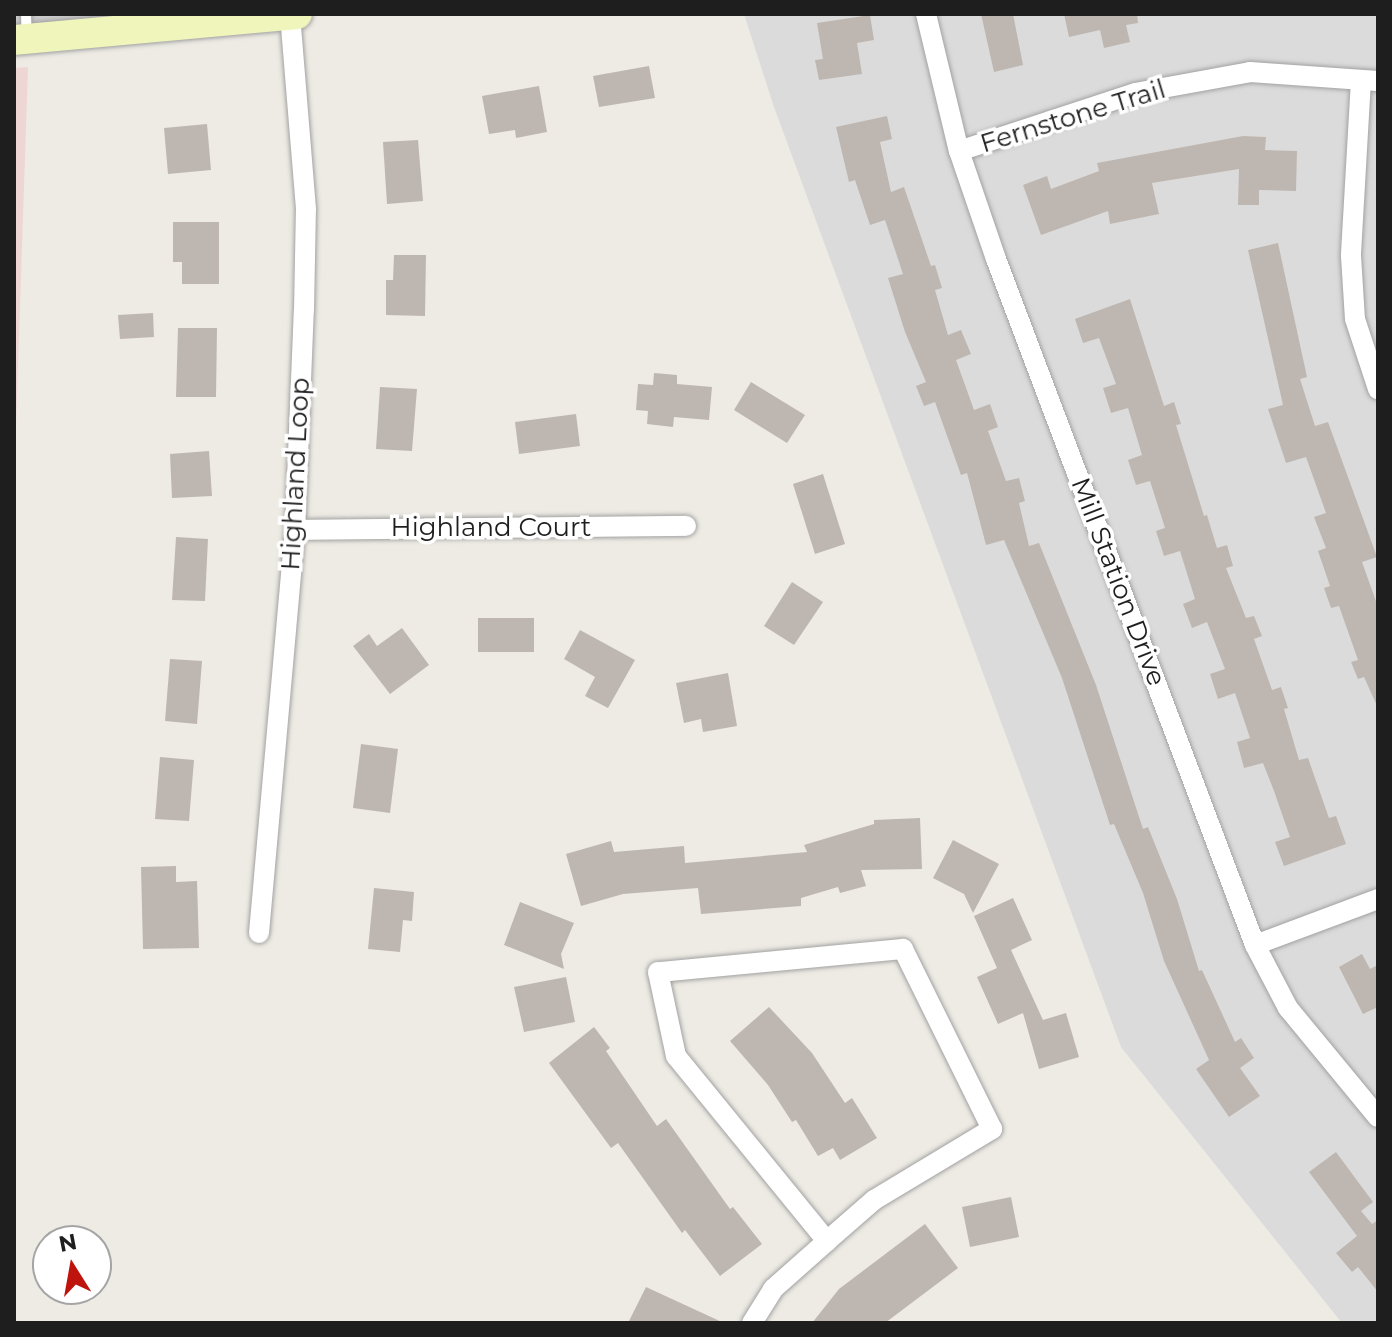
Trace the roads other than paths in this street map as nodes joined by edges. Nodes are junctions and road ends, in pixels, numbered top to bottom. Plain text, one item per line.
1 (297, 14) edge
2 (926, 14) edge
3 (290, 15) edge
4 (22, 31) edge
5 (1369, 80) edge
6 (959, 151) junction
7 (1378, 389) edge
8 (686, 526) dead end
9 (295, 530) junction
10 (1378, 899) edge
11 (259, 933) dead end
12 (1255, 945) junction
13 (1378, 1117) edge
14 (827, 1241) junction
15 (752, 1323) edge

1 - 3 street
2 - 6 street, Mill Station Drive
3 - 4 street
3 - 9 street, Highland Loop
5 - 6 street, Fernstone Trail
5 - 7 street
6 - 12 street, Mill Station Drive
8 - 9 street, Highland Court
9 - 11 street, Highland Loop
10 - 12 street
12 - 13 street, Mill Station Drive
14 - 14 street
14 - 15 street

